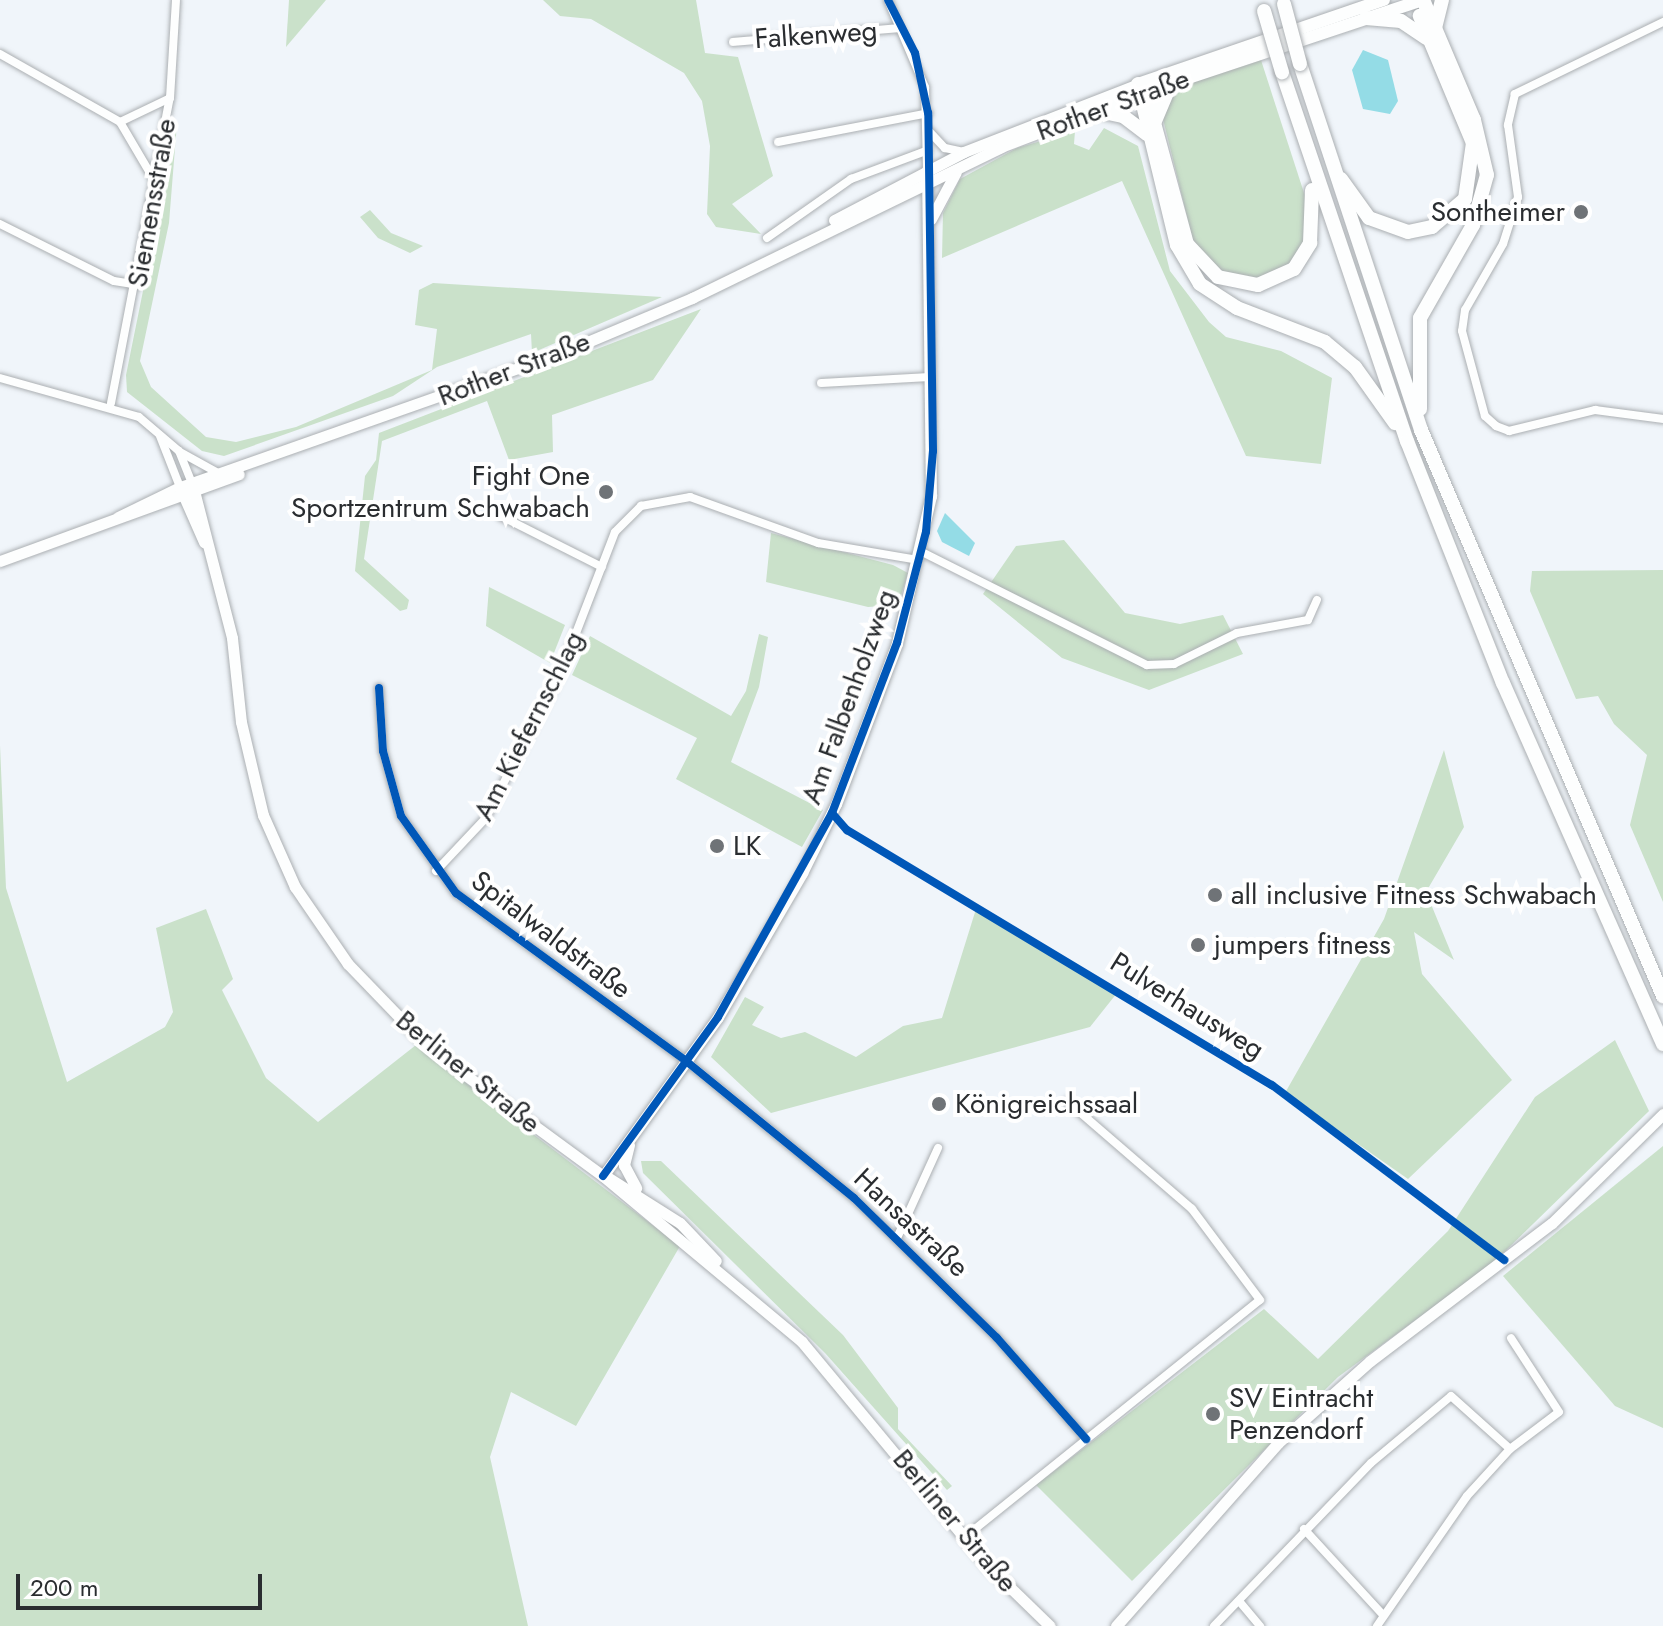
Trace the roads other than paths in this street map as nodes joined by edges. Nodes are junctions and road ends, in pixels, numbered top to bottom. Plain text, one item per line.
1 (176, 0) edge
2 (888, 0) edge
3 (1384, 0) edge
4 (1419, 0) edge
5 (1442, 0) edge
6 (1283, 2) edge
7 (1263, 6) edge
8 (1366, 18) junction
9 (1663, 22) edge
10 (899, 28) junction
11 (1430, 35) junction
12 (733, 42) dead end
13 (0, 54) edge
14 (1171, 83) junction
15 (1140, 90) junction
16 (170, 98) junction
17 (1094, 110) junction
18 (928, 113) junction
19 (120, 122) junction
20 (1151, 128) junction
21 (927, 129) junction
22 (778, 142) dead end
23 (928, 150) junction
24 (1326, 150) junction
25 (964, 152) junction
26 (1309, 163) junction
27 (962, 165) junction
28 (927, 170) junction
29 (925, 183) junction
30 (156, 185) junction
31 (0, 224) edge
32 (814, 234) junction
33 (767, 238) dead end
34 (927, 240) junction
35 (138, 285) junction
36 (930, 377) junction
37 (0, 378) edge
38 (821, 383) dead end
39 (111, 403) junction
40 (1663, 419) edge
41 (1421, 430) junction
42 (158, 432) junction
43 (1407, 441) junction
44 (179, 451) junction
45 (251, 467) junction
46 (221, 474) junction
47 (194, 488) junction
48 (182, 492) junction
49 (501, 516) dead end
50 (210, 553) junction
51 (919, 556) junction
52 (0, 561) edge
53 (602, 567) junction
54 (1317, 600) dead end
55 (379, 688) dead end
56 (436, 871) junction
57 (1663, 996) edge
58 (1663, 1044) edge
59 (686, 1061) junction
60 (1068, 1102) dead end
61 (1663, 1114) edge
62 (635, 1130) junction
63 (938, 1148) dead end
64 (603, 1176) junction
65 (641, 1195) junction
66 (897, 1238) junction
67 (729, 1276) junction
68 (1511, 1338) dead end
69 (1086, 1439) junction
70 (1510, 1449) junction
71 (1304, 1529) junction
72 (965, 1537) junction
73 (1239, 1601) junction
74 (1383, 1615) junction
75 (1115, 1625) edge
76 (1050, 1626) edge
77 (1214, 1626) edge
78 (1260, 1626) edge
79 (1377, 1626) edge

1 - 16 street, Siemensstraße
2 - 10 street
3 - 15 main road, Rother Straße
4 - 8 main road, Rother Straße
4 - 11 highway
5 - 11 highway
6 - 24 highway, bridge
7 - 26 highway, bridge
8 - 11 highway
8 - 14 main road, Rother Straße
9 - 40 street
10 - 12 street, Falkenweg
10 - 18 street
11 - 24 highway
11 - 41 highway
13 - 19 street
14 - 15 main road, Rother Straße
14 - 20 highway
15 - 17 main road, Rother Straße
15 - 20 highway
15 - 25 main road, Rother Straße
16 - 19 street
16 - 30 street, Siemensstraße
17 - 20 highway
17 - 27 main road, Rother Straße
18 - 21 street
18 - 22 street
19 - 30 street
20 - 26 highway
20 - 43 highway
21 - 23 street
21 - 25 street
23 - 28 street
23 - 33 street
24 - 41 highway
25 - 28 main road, Rother Straße
26 - 43 highway
27 - 29 main road, Rother Straße
27 - 34 main road
28 - 29 main road, Am Falbenholzweg
28 - 32 main road, Rother Straße
29 - 32 main road, Rother Straße
29 - 34 main road, Am Falbenholzweg
30 - 35 street, Siemensstraße
31 - 35 street
32 - 45 main road, Rother Straße
34 - 36 main road, Am Falbenholzweg
35 - 39 street, Siemensstraße
36 - 38 street
36 - 51 main road, Am Falbenholzweg
37 - 39 street
39 - 42 street
41 - 57 highway
42 - 44 street
42 - 48 street
43 - 58 highway
44 - 46 street
44 - 47 street
45 - 46 main road, Rother Straße
45 - 47 main road, Rother Straße
46 - 47 main road, Rother Straße
47 - 48 main road
47 - 50 main road, Berliner Straße
48 - 50 main road, Berliner Straße
48 - 52 main road
49 - 53 street
50 - 64 main road, Berliner Straße
51 - 53 street, Am Kiefernschlag
51 - 54 street
51 - 59 main road, Am Falbenholzweg
53 - 56 street, Am Kiefernschlag
55 - 56 street, Spitalwaldstraße
56 - 59 street, Spitalwaldstraße
59 - 62 main road, Am Falbenholzweg
59 - 66 street, Hansastraße
60 - 69 street
61 - 75 main road
62 - 64 main road, Am Falbenholzweg
62 - 65 main road
63 - 66 street, Hansastraße
64 - 65 main road, Berliner Straße
64 - 67 main road, Berliner Straße
65 - 67 main road, Berliner Straße
66 - 69 street, Hansastraße
67 - 72 main road, Berliner Straße
68 - 70 street
69 - 72 street
70 - 71 street
70 - 74 street
71 - 73 street
71 - 74 street
72 - 76 main road, Berliner Straße
73 - 77 street
73 - 78 street
74 - 79 street

